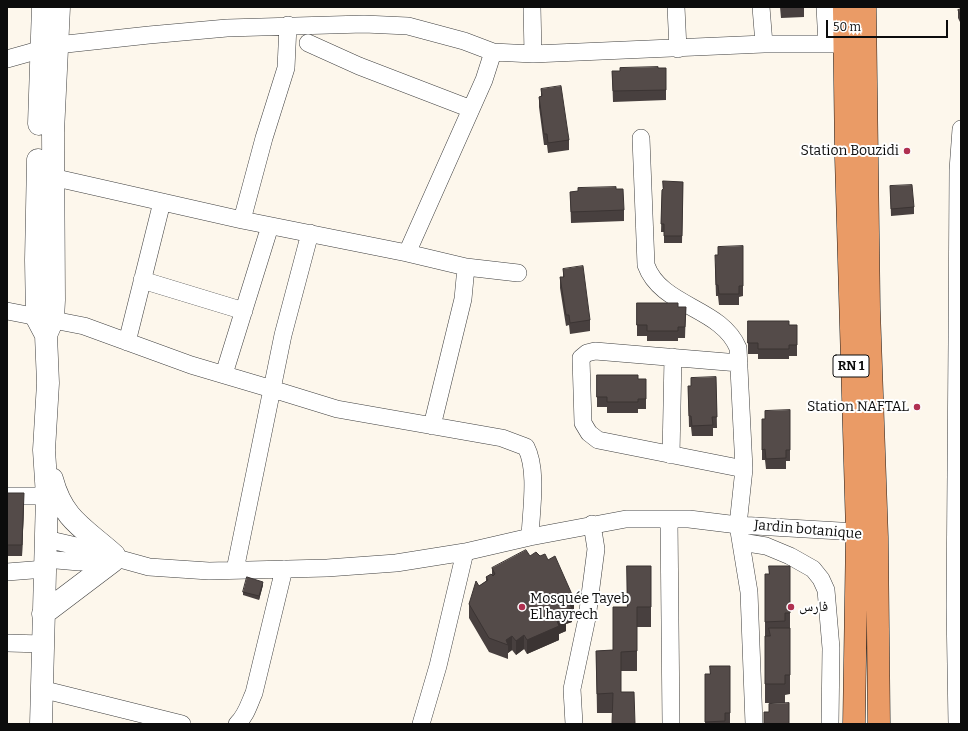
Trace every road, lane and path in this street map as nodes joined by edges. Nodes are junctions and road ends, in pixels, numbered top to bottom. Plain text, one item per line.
1 (43, 7) edge
2 (59, 7) edge
3 (532, 7) edge
4 (676, 7) edge
5 (761, 7) edge
6 (825, 7) edge
7 (844, 7) edge
8 (865, 7) edge
9 (288, 25) junction
10 (320, 25) junction
11 (308, 43) junction
12 (764, 44) junction
13 (836, 44) junction
14 (49, 47) junction
15 (678, 48) junction
16 (494, 52) junction
17 (533, 54) junction
18 (7, 59) edge
19 (286, 68) junction
20 (471, 109) junction
21 (961, 129) edge
22 (641, 138) dead end
23 (52, 176) junction
24 (162, 202) junction
25 (960, 212) edge
26 (242, 220) junction
27 (270, 226) junction
28 (310, 233) junction
29 (407, 253) junction
30 (466, 267) junction
31 (518, 273) dead end
32 (142, 280) junction
33 (7, 311) edge
34 (244, 312) junction
35 (45, 324) junction
36 (959, 341) edge
37 (127, 342) junction
38 (672, 357) junction
39 (739, 363) junction
40 (224, 374) junction
41 (272, 389) junction
42 (432, 426) junction
43 (44, 450) junction
44 (671, 455) junction
45 (744, 469) junction
46 (7, 496) edge
47 (47, 496) junction
48 (669, 519) junction
49 (592, 524) junction
50 (738, 525) junction
51 (867, 535) junction
52 (530, 536) junction
53 (741, 542) junction
54 (465, 552) junction
55 (46, 556) junction
56 (115, 558) junction
57 (284, 569) junction
58 (234, 570) junction
59 (7, 572) edge
60 (43, 614) junction
61 (7, 643) edge
62 (43, 644) junction
63 (41, 689) junction
64 (41, 724) edge
65 (182, 724) edge
66 (237, 724) edge
67 (421, 724) edge
68 (574, 724) edge
69 (671, 724) edge
70 (754, 724) edge
71 (830, 724) edge
72 (854, 724) edge
73 (879, 724) edge
74 (957, 724) edge

1 - 14 street
2 - 14 street
3 - 17 street
4 - 15 street
5 - 12 street
6 - 13 street
7 - 13 highway, RN 1
8 - 51 highway, RN 1
9 - 10 street
9 - 14 street
9 - 19 street
10 - 11 street
10 - 16 street
11 - 19 street
11 - 20 street
12 - 13 street
12 - 15 street
13 - 51 highway, RN 1
14 - 18 street
14 - 23 street
14 - 35 street
15 - 17 street
16 - 17 street
16 - 20 street
19 - 26 street
20 - 29 street
21 - 25 street
22 - 39 street
23 - 24 street
23 - 35 street
24 - 26 street
24 - 32 street
25 - 36 street
26 - 27 street
27 - 28 street
27 - 34 street
28 - 29 street
28 - 41 street
29 - 30 street
30 - 31 street
30 - 42 street
32 - 34 street
32 - 37 street
33 - 35 street
34 - 40 street
35 - 37 street
35 - 43 street
36 - 74 street
37 - 40 street
38 - 39 street
38 - 44 street
38 - 44 street
39 - 45 street
40 - 41 street
41 - 42 street
41 - 58 street
42 - 52 street
43 - 47 street
43 - 56 street
44 - 45 street
45 - 50 street
46 - 47 street
47 - 55 street
48 - 49 street, Jardin botanique
48 - 50 street, Jardin botanique
48 - 69 street
49 - 52 street, Jardin botanique
49 - 68 street
50 - 51 street, Jardin botanique
50 - 53 street
51 - 72 highway, RN 1
51 - 73 highway, RN 1
52 - 54 street, Jardin botanique
53 - 70 street
53 - 71 street
54 - 57 street, Jardin botanique
54 - 67 street
55 - 56 street, Jardin botanique
55 - 59 street, Jardin botanique
55 - 60 street
56 - 58 street, Jardin botanique
56 - 60 street
57 - 58 street, Jardin botanique
57 - 66 street
60 - 62 street
61 - 62 street
62 - 63 street
63 - 64 street
63 - 65 street

